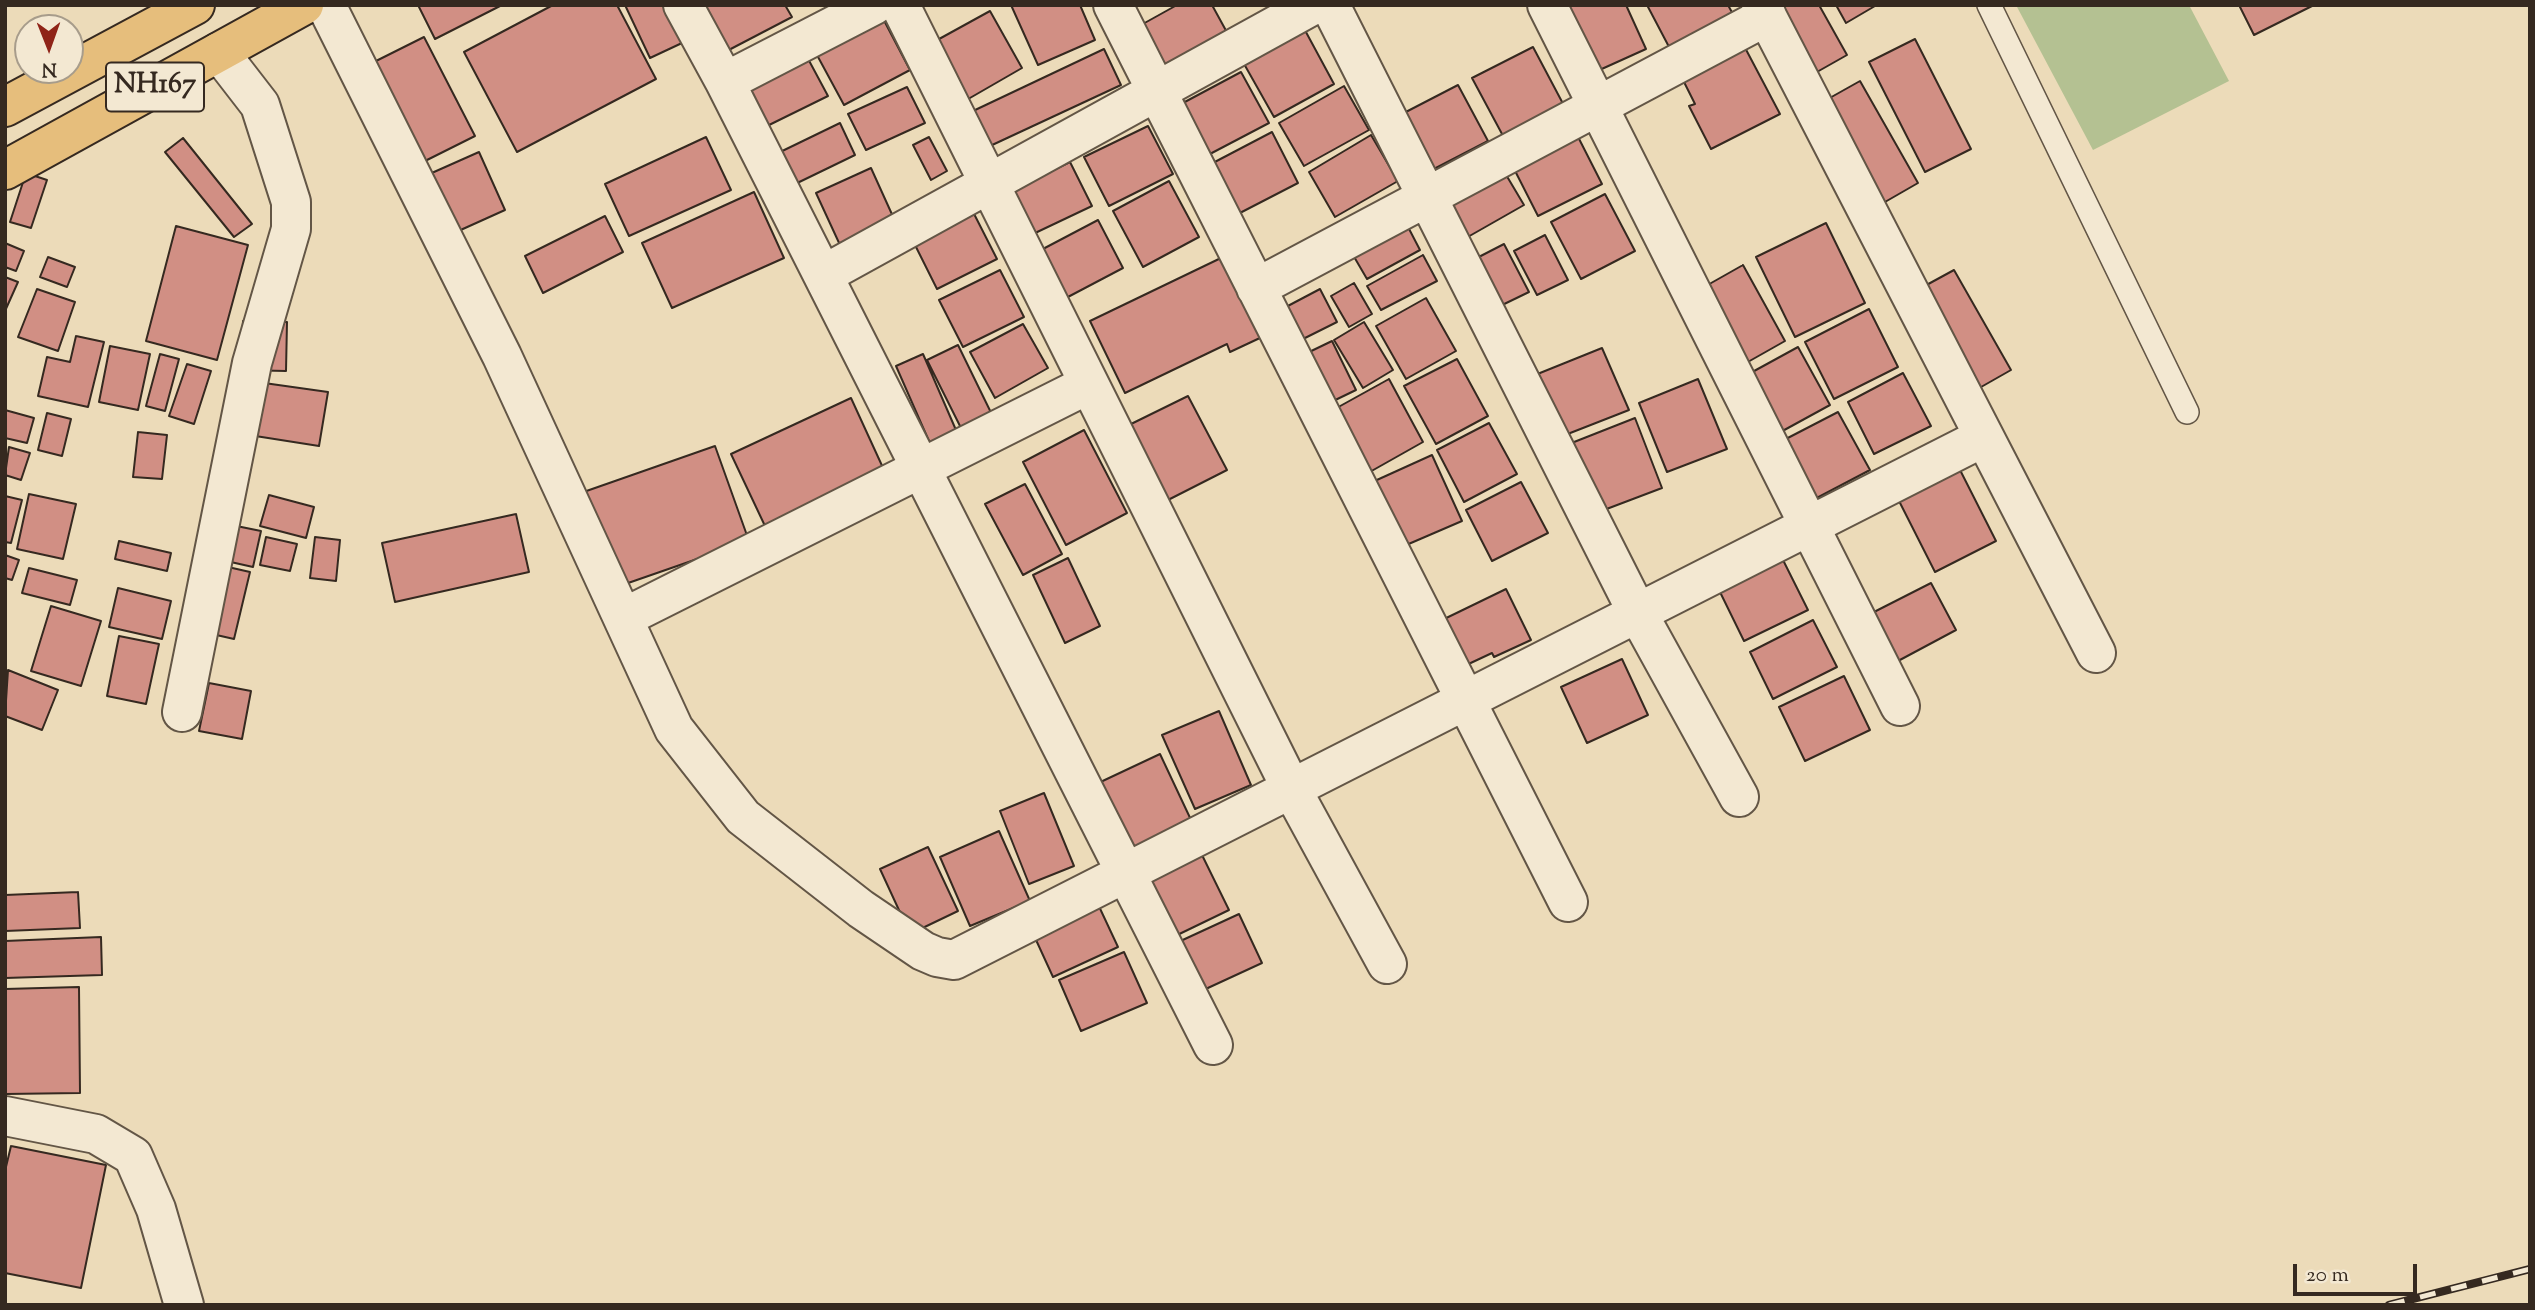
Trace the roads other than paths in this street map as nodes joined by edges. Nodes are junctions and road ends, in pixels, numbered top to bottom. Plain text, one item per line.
1 (195, 5) edge
2 (304, 5) edge
3 (326, 5) edge
4 (683, 5) edge
5 (874, 5) edge
6 (900, 5) edge
7 (1113, 5) edge
8 (1313, 5) edge
9 (1330, 5) edge
10 (1547, 5) edge
11 (1989, 5) edge
12 (1764, 11) edge
13 (219, 52) junction
14 (725, 82) junction
15 (1157, 92) junction
16 (1598, 106) junction
17 (5, 107) edge
18 (5, 170) edge
19 (989, 184) junction
20 (1427, 197) junction
21 (823, 275) junction
22 (1256, 288) junction
23 (1089, 384) junction
24 (2187, 412) dead end
25 (1984, 437) junction
26 (921, 467) junction
27 (1809, 526) junction
28 (1637, 612) junction
29 (623, 618) junction
30 (2096, 653) dead end
31 (1464, 701) junction
32 (1900, 706) dead end
33 (182, 712) dead end
34 (1291, 788) junction
35 (1739, 797) dead end
36 (1126, 872) junction
37 (1568, 902) dead end
38 (1387, 964) dead end
39 (1213, 1045) dead end
40 (5, 1115) edge
41 (184, 1305) edge

1 - 17 highway, NH167
2 - 13 highway, NH167
3 - 29 street
4 - 14 street
5 - 14 street
6 - 19 street
7 - 15 street
8 - 15 street
9 - 20 street
10 - 16 street
11 - 24 lane
12 - 16 street
12 - 25 street
13 - 18 highway, NH167
13 - 33 street
14 - 21 street
15 - 19 street
15 - 22 street
16 - 20 street
16 - 27 street
19 - 21 street
19 - 23 street
20 - 22 street
20 - 28 street
21 - 26 street
22 - 31 street
23 - 26 street
23 - 34 street
25 - 27 street
25 - 30 street
26 - 29 street
26 - 36 street
27 - 28 street
27 - 32 street
28 - 31 street
28 - 35 street
29 - 36 street
31 - 34 street
31 - 37 street
34 - 36 street
34 - 38 street
36 - 39 street
40 - 41 street

